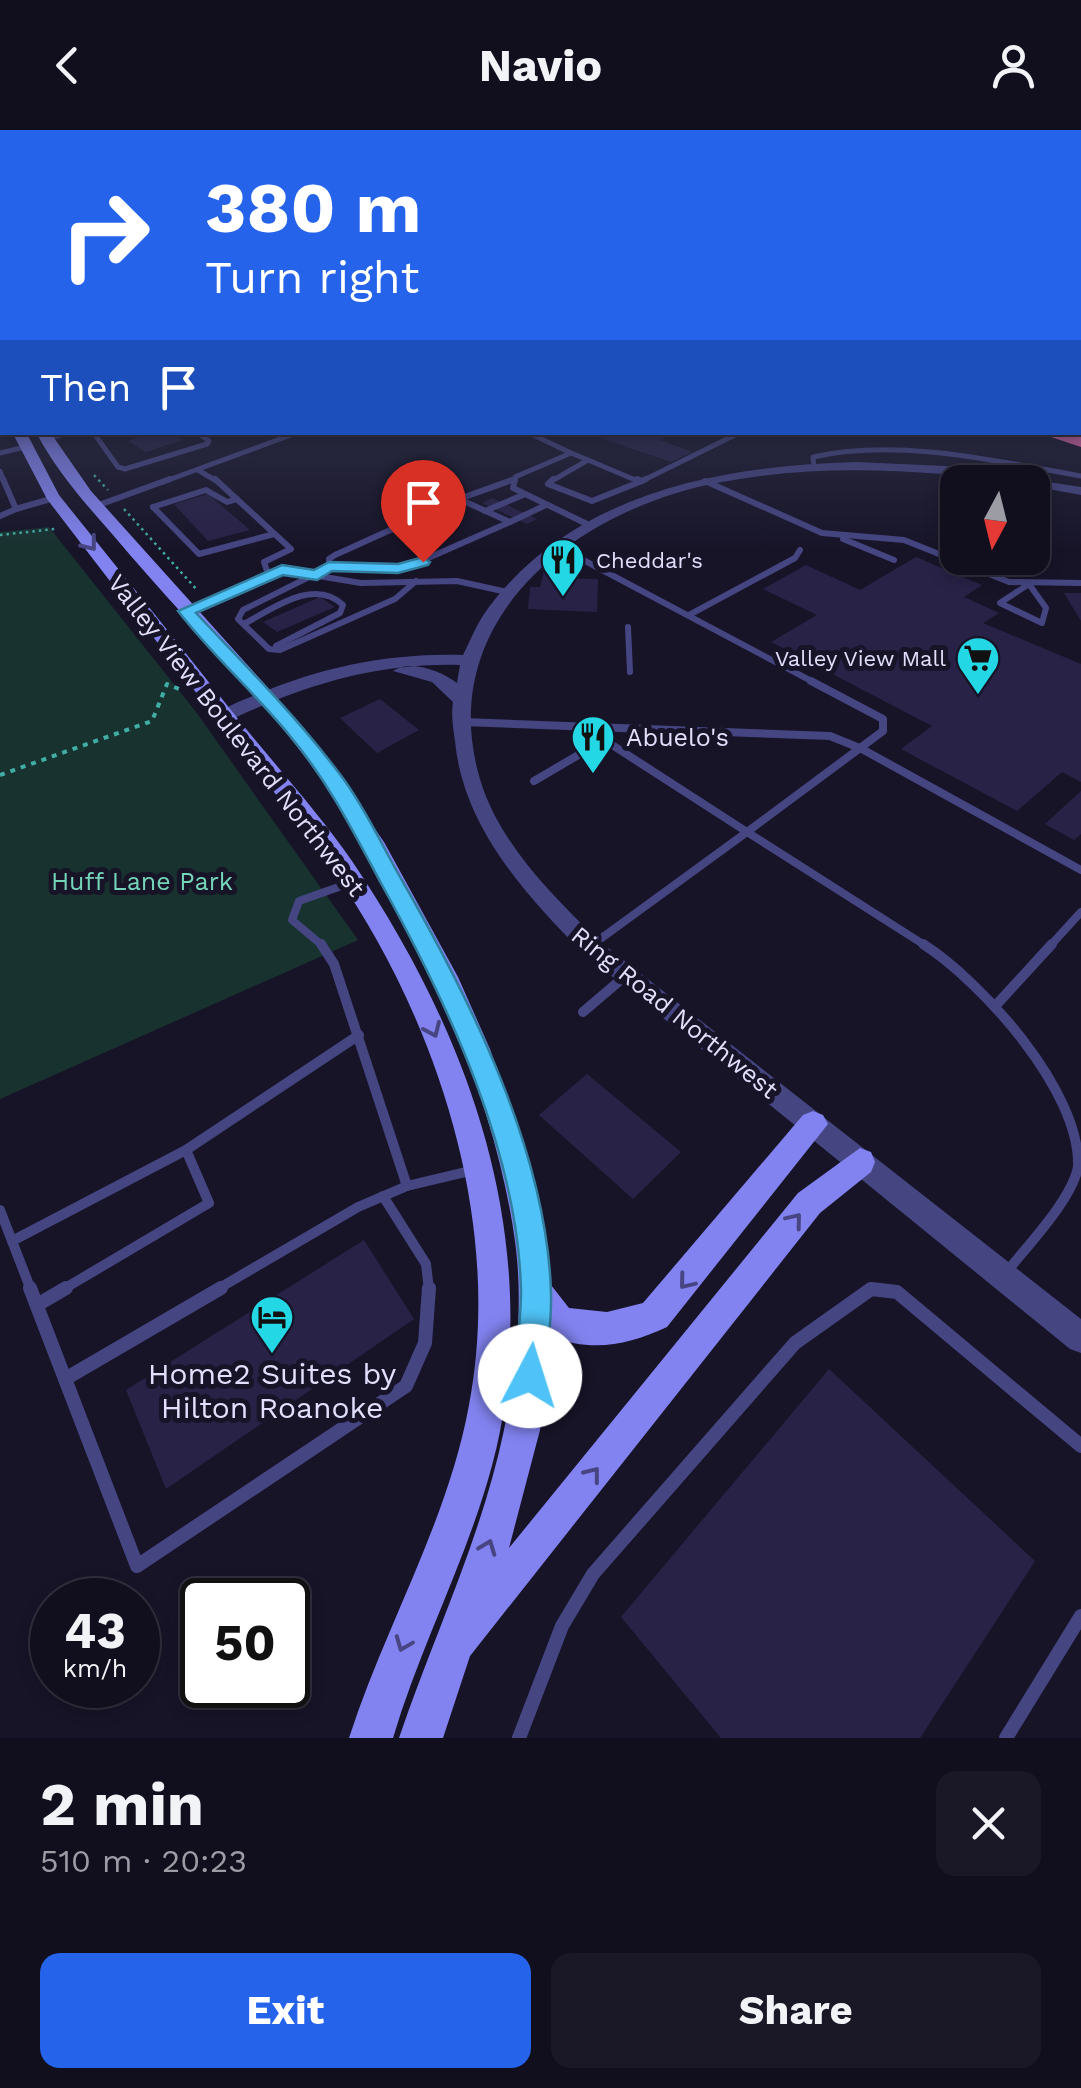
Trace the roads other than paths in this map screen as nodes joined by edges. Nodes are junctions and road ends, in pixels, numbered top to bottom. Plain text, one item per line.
1 (94, 435) edge
2 (202, 435) edge
3 (291, 435) edge
4 (533, 435) edge
5 (736, 435) edge
6 (36, 437) edge
7 (0, 453) edge
8 (572, 453) junction
9 (590, 459) junction
10 (814, 467) junction
11 (198, 470) junction
12 (0, 471) edge
13 (1081, 476) edge
14 (512, 480) junction
15 (642, 480) junction
16 (218, 482) junction
17 (705, 482) junction
18 (1081, 491) edge
19 (523, 494) junction
20 (54, 498) junction
21 (237, 499) junction
22 (459, 500) junction
23 (96, 506) junction
24 (546, 506) junction
25 (153, 507) junction
26 (16, 509) junction
27 (485, 511) junction
28 (0, 516) edge
29 (510, 522) junction
30 (588, 525) junction
31 (274, 534) junction
32 (836, 536) junction
33 (556, 546) junction
34 (800, 550) dead end
35 (894, 560) dead end
36 (329, 567) junction
37 (268, 574) junction
38 (317, 575) junction
39 (416, 582) junction
40 (1081, 583) edge
41 (1029, 584) junction
42 (507, 592) junction
43 (186, 611) junction
44 (690, 615) junction
45 (244, 624) junction
46 (628, 627) dead end
47 (481, 635) junction
48 (269, 649) junction
49 (416, 658) junction
50 (470, 666) junction
51 (394, 670) junction
52 (630, 672) dead end
53 (269, 700) junction
54 (462, 712) junction
55 (226, 716) junction
56 (586, 728) junction
57 (604, 740) junction
58 (862, 749) junction
59 (534, 781) dead end
60 (746, 832) junction
61 (1081, 870) edge
62 (353, 882) junction
63 (1081, 913) edge
64 (590, 946) junction
65 (626, 975) junction
66 (998, 1003) junction
67 (456, 1006) junction
68 (583, 1012) dead end
69 (359, 1034) junction
70 (813, 1124) junction
71 (186, 1150) junction
72 (860, 1162) junction
73 (481, 1168) junction
74 (407, 1186) junction
75 (383, 1196) junction
76 (0, 1210) edge
77 (12, 1241) junction
78 (1003, 1276) junction
79 (536, 1292) junction
80 (37, 1305) junction
81 (1081, 1338) edge
82 (65, 1379) junction
83 (1081, 1446) edge
84 (1081, 1616) edge
85 (445, 1660) junction
86 (371, 1738) edge
87 (421, 1738) edge
88 (519, 1738) edge
89 (1006, 1738) edge

1 - 2 lane
3 - 11 lane
4 - 8 lane
5 - 15 lane
6 - 7 lane
6 - 20 main road, Valley View Boulevard Northwest
6 - 23 main road, Valley View Boulevard Northwest
8 - 9 lane
8 - 14 lane
9 - 15 lane
9 - 15 lane
10 - 13 lane
10 - 17 street, Ring Road Northwest
10 - 18 street, Ring Road Northwest
11 - 16 lane
11 - 23 lane
12 - 26 lane
14 - 19 lane
14 - 22 lane
16 - 21 lane
16 - 25 lane
17 - 30 street, Ring Road Northwest
17 - 32 lane
19 - 24 lane
19 - 27 lane
20 - 26 lane
20 -> 55 main road, Valley View Boulevard Northwest
21 - 25 lane
21 - 31 lane
22 - 27 lane
22 - 36 lane
23 - 43 main road, Valley View Boulevard Northwest
24 - 29 lane
24 - 30 lane
25 - 31 lane
26 - 28 lane
27 - 29 lane
29 - 36 lane
30 - 33 street, Ring Road Northwest
31 - 37 lane
32 - 35 lane
32 - 41 lane
33 - 42 street, Ring Road Northwest
33 - 44 lane
34 - 44 lane
36 - 38 lane
37 - 38 lane
37 - 43 lane
38 - 39 lane
38 - 45 lane
39 - 42 lane
39 - 48 lane
40 - 41 lane
41 - 41 lane
42 - 47 street, Ring Road Northwest
43 - 53 main road, Valley View Boulevard Northwest
44 - 58 lane
45 - 48 lane
45 - 48 lane
46 - 52 lane
47 - 49 street
47 - 50 street, Ring Road Northwest
49 - 50 street
49 - 53 street
50 - 51 street
50 - 54 street, Ring Road Northwest
51 - 53 street
51 - 54 street
53 - 55 street
53 - 67 main road, Valley View Boulevard Northwest
54 - 56 lane
54 - 64 street, Ring Road Northwest
55 - 62 main road, Valley View Boulevard Northwest
56 - 57 lane
56 - 58 lane
57 - 59 lane
57 - 60 lane
58 - 60 lane
58 - 61 lane
60 - 64 lane
60 - 66 lane
62 - 67 main road
62 - 69 lane
62 -> 73 main road, Valley View Boulevard Northwest
63 - 66 lane
64 - 65 street, Ring Road Northwest
65 - 68 lane
65 - 70 street, Ring Road Northwest
66 - 78 lane
67 - 79 main road, Valley View Boulevard Northwest
69 - 71 lane
69 - 74 lane
70 - 72 street, Ring Road Northwest
70 -> 79 main road
71 - 77 lane
71 - 80 lane
72 - 78 street, Ring Road Northwest
85 -> 72 main road
73 - 74 lane
73 -> 86 main road, Valley View Boulevard Northwest
74 - 75 lane
75 - 82 lane
75 - 82 lane
76 - 77 lane
77 - 80 lane
78 - 81 street, Ring Road Northwest
85 -> 79 main road, Valley View Boulevard Northwest
80 - 82 lane
83 - 88 lane
84 - 89 lane
85 - 87 main road, Valley View Boulevard Northwest

